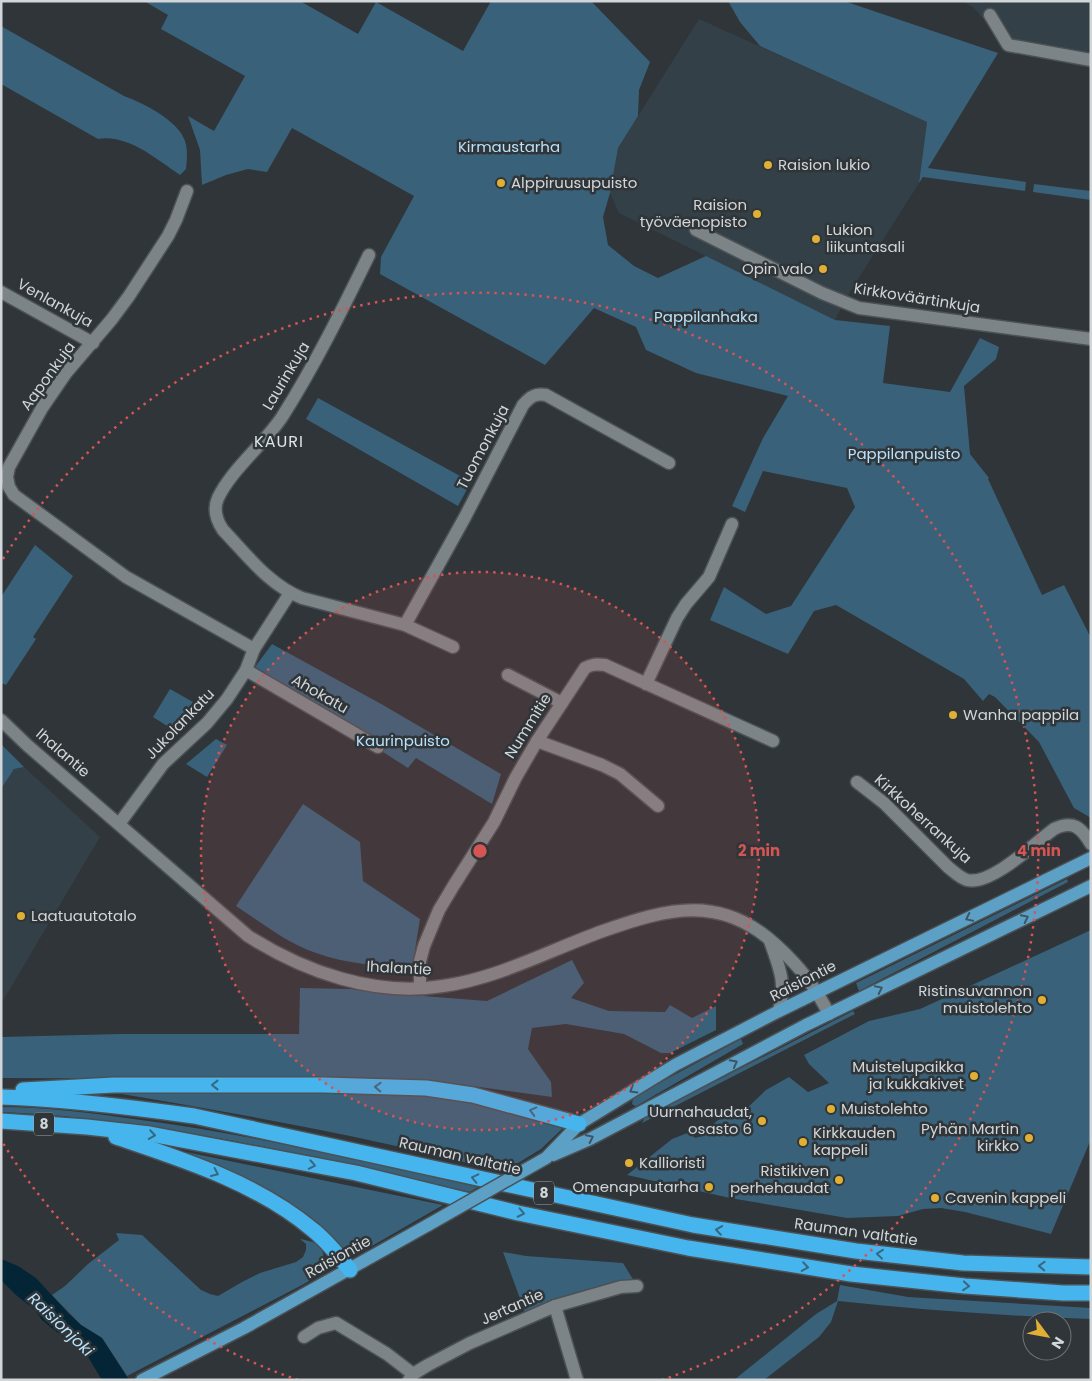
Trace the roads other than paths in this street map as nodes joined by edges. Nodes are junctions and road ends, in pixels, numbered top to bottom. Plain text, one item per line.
1 (990, 15) dead end
2 (1091, 60) edge
3 (187, 191) dead end
4 (696, 230) dead end
5 (369, 255) dead end
6 (1, 292) edge
7 (1091, 339) edge
8 (92, 343) junction
9 (669, 463) dead end
10 (732, 524) dead end
11 (290, 593) junction
12 (405, 625) junction
13 (453, 647) dead end
14 (254, 649) junction
15 (246, 670) junction
16 (508, 675) dead end
17 (646, 684) junction
18 (562, 703) junction
19 (1, 720) edge
20 (537, 741) junction
21 (773, 741) dead end
22 (378, 747) dead end
23 (857, 782) dead end
24 (658, 806) dead end
25 (119, 824) junction
26 (1091, 844) edge
27 (1091, 858) edge
28 (1091, 886) edge
29 (770, 939) junction
30 (420, 987) junction
31 (818, 992) junction
32 (780, 1011) junction
33 (829, 1014) junction
34 (1, 1092) edge
35 (1, 1096) edge
36 (1, 1121) edge
37 (579, 1124) junction
38 (86, 1127) junction
39 (546, 1158) junction
40 (1091, 1267) edge
41 (350, 1270) junction
42 (637, 1286) dead end
43 (1091, 1293) edge
44 (555, 1306) junction
45 (304, 1337) dead end
46 (148, 1377) edge
47 (411, 1377) edge
48 (577, 1380) edge

1 - 2 street
3 - 8 street, Aaponkuja
4 - 7 street, Kirkkoväärtinkuja
5 - 11 street, Laurinkuja
6 - 8 street, Venlankuja
8 - 14 street, Aaponkuja
9 - 12 street, Tuomonkuja
10 - 17 street
11 - 12 street, Laurinkuja
11 - 14 street, Jukolankatu
12 - 13 street, Laurinkuja
14 - 15 street, Jukolankatu
15 - 22 street, Ahokatu
15 - 25 street, Jukolankatu
16 - 18 street
17 - 18 street, Nummitie
17 - 21 street, Nummitie
18 - 20 street, Nummitie
19 - 25 street, Ihalantie
20 - 24 street
20 - 30 street, Nummitie
23 - 26 street, Kirkkoherrankuja
25 - 30 street, Ihalantie
27 -> 31 main road, Raisiontie
33 -> 28 main road, Raisiontie
29 - 30 street, Ihalantie
29 - 31 street, Ihalantie
29 - 32 street
31 - 32 main road, Raisiontie
31 - 33 street, Ihalantie
32 -> 37 main road, Raisiontie
39 -> 33 main road, Raisiontie
37 -> 34 highway
40 -> 35 highway, Rauman valtatie / 8
36 - 38 highway, 8
37 - 39 main road, Raisiontie
38 -> 41 highway
38 -> 43 highway, 8
39 - 41 main road, Raisiontie, bridge
41 - 46 main road, Raisiontie
42 - 44 street, Jertantie
44 - 47 street, Jertantie
44 - 48 street
45 - 47 street

